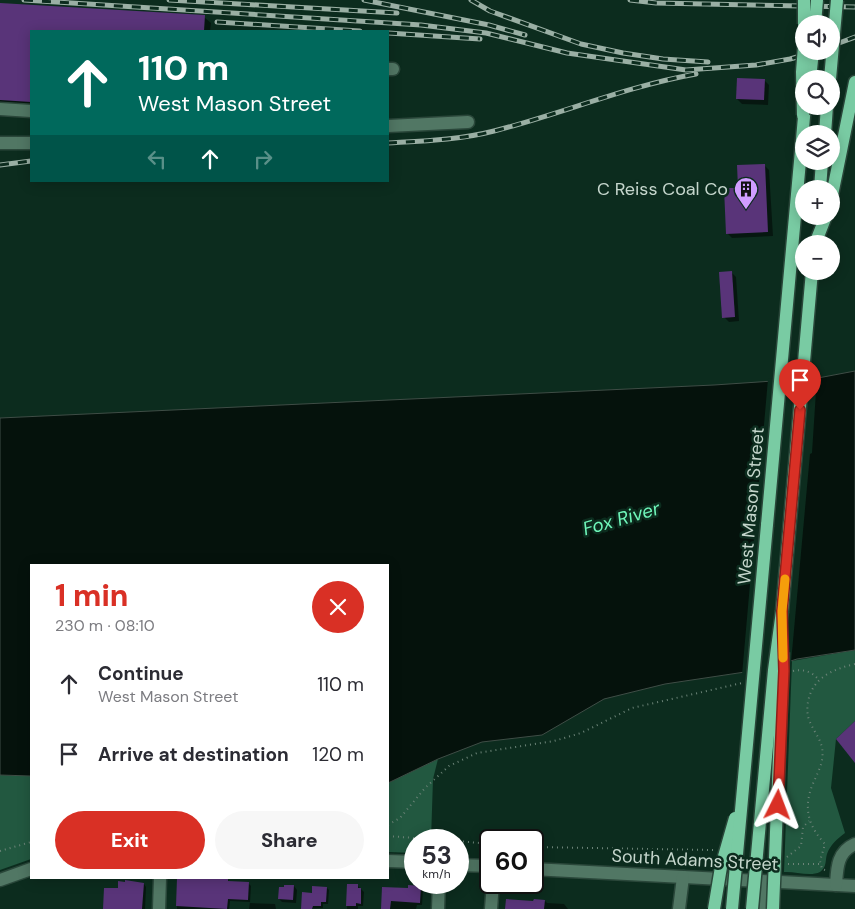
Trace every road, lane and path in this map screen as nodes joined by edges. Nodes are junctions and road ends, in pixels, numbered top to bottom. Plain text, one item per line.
1 (804, 0) edge
2 (817, 0) edge
3 (837, 0) edge
4 (804, 15) edge
5 (816, 15) edge
6 (831, 70) edge
7 (855, 82) edge
8 (0, 109) edge
9 (30, 111) edge
10 (804, 115) edge
11 (468, 122) dead end
12 (389, 126) edge
13 (0, 143) edge
14 (30, 143) edge
15 (835, 180) edge
16 (811, 280) edge
17 (782, 611) junction
18 (855, 664) edge
19 (792, 671) dead end
20 (818, 679) junction
21 (748, 682) dead end
22 (743, 789) junction
23 (809, 821) junction
24 (389, 824) edge
25 (389, 836) edge
26 (404, 837) edge
27 (30, 842) edge
28 (855, 844) edge
29 (544, 847) edge
30 (0, 851) edge
31 (721, 852) dead end
32 (785, 858) dead end
33 (389, 860) edge
34 (404, 861) edge
35 (783, 864) dead end
36 (820, 864) junction
37 (30, 869) edge
38 (544, 870) edge
39 (683, 877) junction
40 (160, 879) edge
41 (837, 879) junction
42 (0, 880) edge
43 (767, 882) junction
44 (855, 886) edge
45 (439, 894) edge
46 (492, 894) edge
47 (159, 909) edge
48 (438, 909) edge
49 (491, 909) edge
50 (679, 909) edge
51 (714, 909) edge
52 (732, 909) edge
53 (752, 909) edge
54 (765, 909) edge
55 (773, 909) edge

1 - 4 main road, bridge
2 - 5 main road, bridge
3 - 6 main road, bridge
7 - 15 main road
8 - 9 street
10 - 22 main road, West Mason Street, bridge
11 - 12 street
13 - 14 street
16 - 17 main road
17 - 53 main road, bridge
17 - 55 main road, bridge
18 - 20 path
19 - 20 path
20 - 23 path
21 - 24 path
22 - 51 main road, bridge
22 - 52 main road, West Mason Street, bridge
23 - 32 path
23 - 36 path
25 - 26 path
27 - 30 path
28 - 41 street
29 - 31 path
33 - 34 street
35 - 36 path
36 - 41 path
37 - 42 street
38 - 39 street, South Adams Street
39 - 43 street, South Adams Street
39 - 50 street
40 - 47 street
41 - 43 street, South Adams Street
41 - 44 street, South Adams Street
43 - 54 street
45 - 48 street
46 - 49 street

